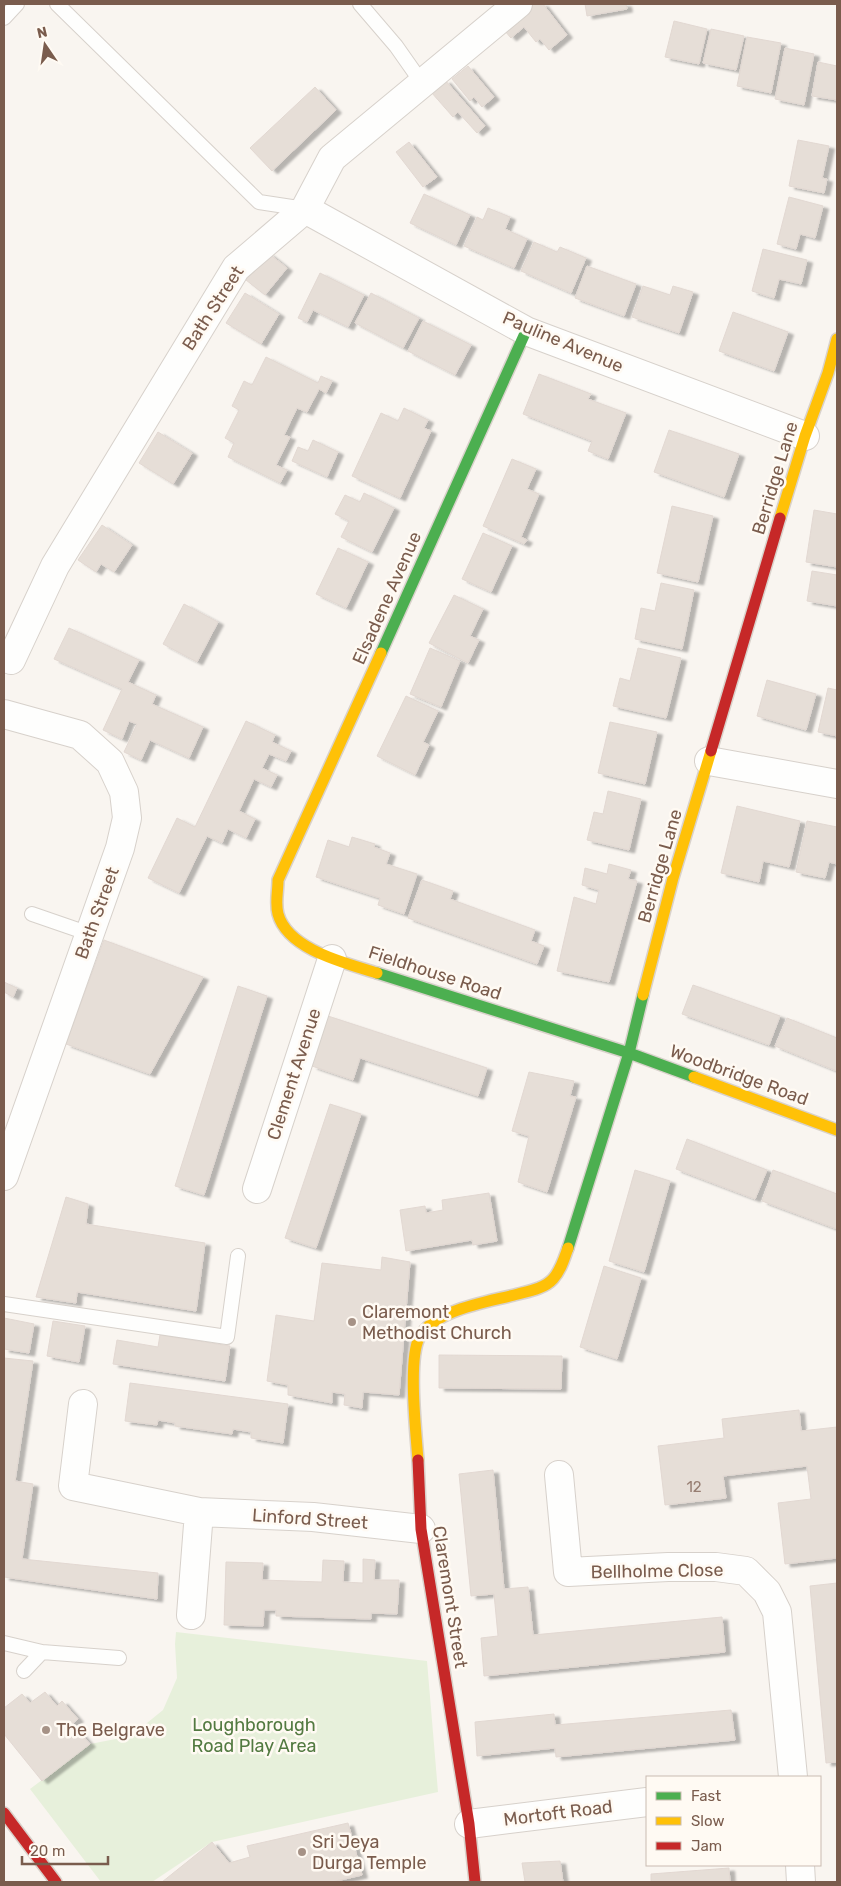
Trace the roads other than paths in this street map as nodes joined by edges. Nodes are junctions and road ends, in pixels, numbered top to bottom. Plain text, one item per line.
1 (17, 4) edge
2 (57, 4) edge
3 (360, 4) edge
4 (518, 4) edge
5 (4, 18) edge
6 (422, 83) junction
7 (305, 209) junction
8 (526, 331) junction
9 (837, 339) edge
10 (833, 374) edge
11 (805, 436) junction
12 (11, 660) dead end
13 (4, 714) edge
14 (709, 761) junction
15 (837, 784) edge
16 (278, 880) joint
17 (32, 914) dead end
18 (90, 934) junction
19 (332, 959) junction
20 (629, 1053) junction
21 (837, 1130) edge
22 (4, 1171) edge
23 (257, 1189) dead end
24 (238, 1256) dead end
25 (4, 1304) edge
26 (433, 1322) joint
27 (83, 1404) dead end
28 (559, 1474) dead end
29 (200, 1512) junction
30 (421, 1529) junction
31 (191, 1614) dead end
32 (4, 1642) edge
33 (42, 1652) junction
34 (119, 1658) dead end
35 (24, 1671) dead end
36 (793, 1776) edge
37 (646, 1802) edge
38 (4, 1813) edge
39 (470, 1824) junction
40 (800, 1866) edge
41 (56, 1882) edge
42 (475, 1882) edge
43 (801, 1882) edge

1 - 5 lane
2 - 7 lane
3 - 6 lane
4 - 6 street, Bath Street
6 - 7 street, Bath Street
7 - 8 street, Pauline Avenue
7 - 12 street, Bath Street
8 - 11 street, Pauline Avenue
8 - 16 street, Elsadene Avenue
9 - 10 street, Berridge Lane
10 - 11 street, Berridge Lane
11 - 14 street, Berridge Lane
13 - 18 street, Bath Street
14 - 15 street
14 - 20 street, Berridge Lane
16 - 19 street, Fieldhouse Road
17 - 18 lane
18 - 22 street, Bath Street
19 - 20 street, Fieldhouse Road
19 - 23 street, Clement Avenue
20 - 21 street, Woodbridge Road
20 - 26 street, Berridge Lane
24 - 25 lane
26 - 30 street, Claremont Street
27 - 29 street, Linford Street
28 - 36 street, Bellholme Close
29 - 30 street, Linford Street
29 - 31 street
30 - 39 street, Claremont Street
32 - 33 lane
33 - 34 lane
33 - 35 lane
37 - 39 street, Mortoft Road
38 - 41 street
39 - 42 street, Claremont Street
40 - 43 street

